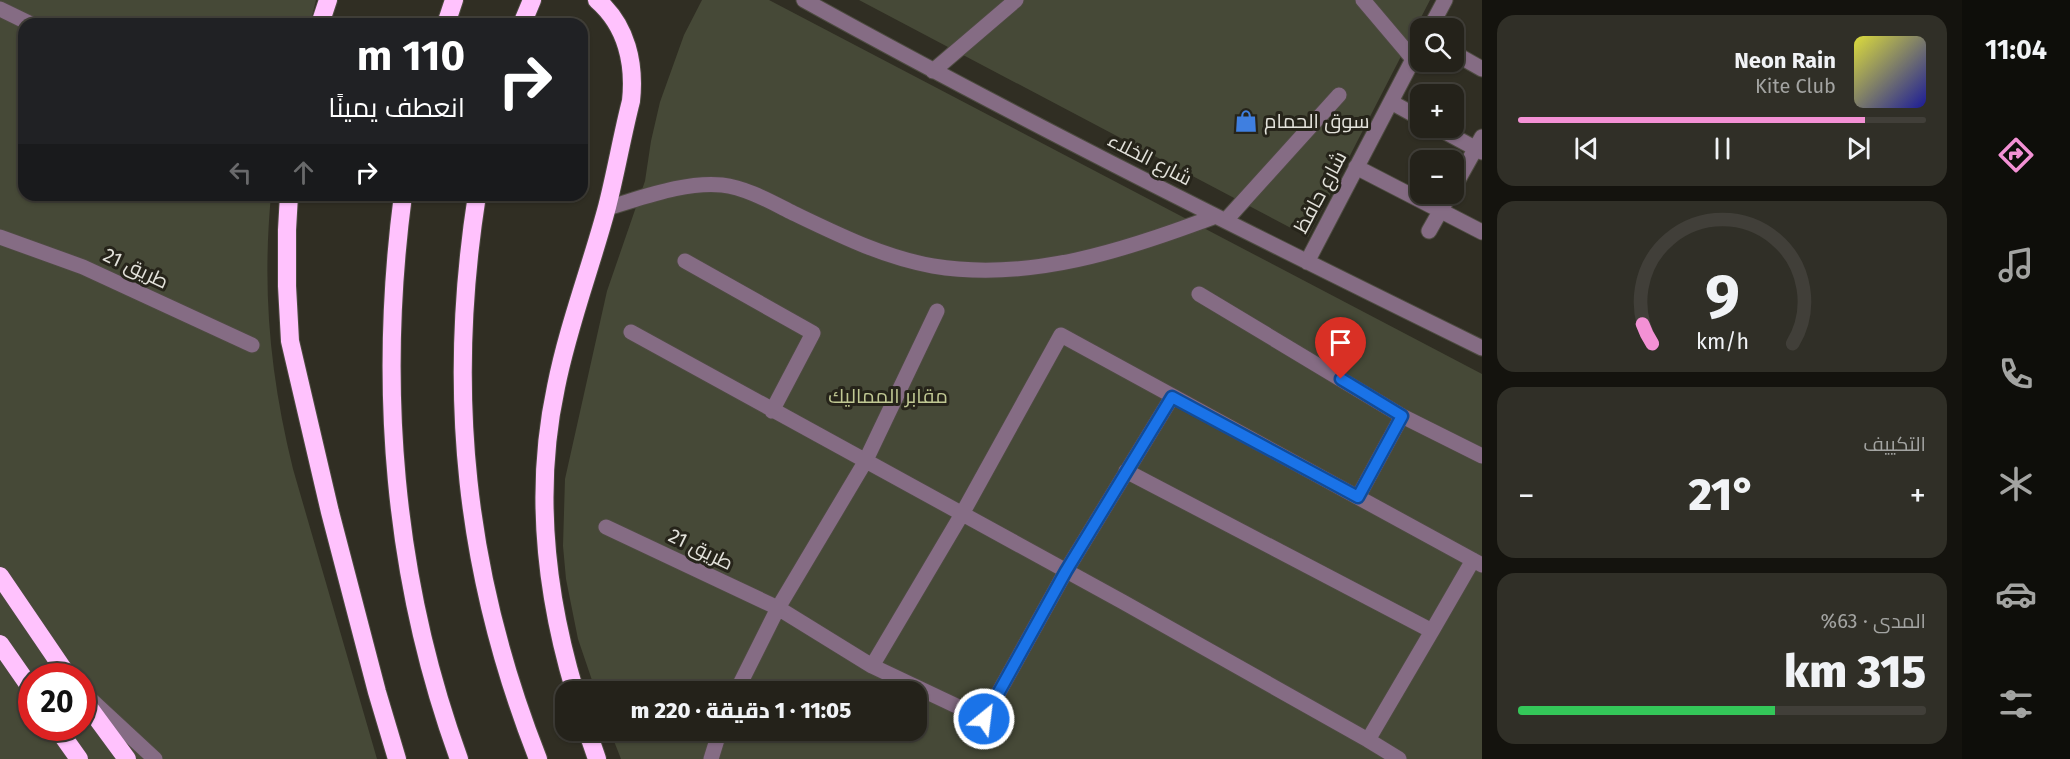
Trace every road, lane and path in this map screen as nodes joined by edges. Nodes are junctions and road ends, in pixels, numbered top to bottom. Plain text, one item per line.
1 (328, 0) edge
2 (454, 0) edge
3 (532, 0) edge
4 (597, 0) edge
5 (804, 0) edge
6 (1016, 0) edge
7 (1363, 0) edge
8 (1445, 0) edge
9 (0, 9) edge
10 (19, 18) edge
11 (322, 18) edge
12 (448, 18) edge
13 (524, 18) edge
14 (1435, 18) edge
15 (1410, 45) edge
16 (1464, 59) edge
17 (1410, 65) edge
18 (1482, 69) edge
19 (933, 71) junction
20 (1339, 95) dead end
21 (1391, 102) junction
22 (1410, 112) edge
23 (1461, 138) edge
24 (1480, 146) edge
25 (1356, 167) junction
26 (1464, 171) edge
27 (289, 201) edge
28 (402, 201) edge
29 (476, 201) edge
30 (1444, 204) edge
31 (607, 208) junction
32 (1441, 210) junction
33 (1221, 218) junction
34 (1429, 231) dead end
35 (1482, 232) edge
36 (0, 237) edge
37 (685, 261) dead end
38 (1307, 262) junction
39 (1199, 294) dead end
40 (937, 311) dead end
41 (631, 332) dead end
42 (252, 345) dead end
43 (1482, 348) edge
44 (1172, 397) junction
45 (772, 411) junction
46 (1402, 416) junction
47 (1482, 456) edge
48 (865, 462) junction
49 (1126, 471) junction
50 (1358, 497) junction
51 (962, 514) junction
52 (606, 527) dead end
53 (1478, 563) edge
54 (1066, 571) junction
55 (0, 576) edge
56 (777, 608) junction
57 (1432, 631) junction
58 (0, 644) edge
59 (59, 663) edge
60 (872, 666) junction
61 (18, 670) edge
62 (572, 681) edge
63 (741, 681) edge
64 (96, 705) edge
65 (96, 717) edge
66 (1368, 740) junction
67 (66, 741) edge
68 (591, 741) edge
69 (717, 741) edge
70 (79, 759) edge
71 (127, 759) edge
72 (155, 759) edge
73 (397, 759) edge
74 (459, 759) edge
75 (538, 759) edge
76 (597, 759) edge
77 (711, 759) edge
78 (1399, 759) edge

1 - 11 highway
2 - 12 highway
3 - 13 highway
4 - 31 highway
5 - 19 street, شارع الخلاء
6 - 19 street
7 - 15 street
8 - 14 street
9 - 10 street
16 - 18 street
17 - 21 street, شارع حافظ
19 - 33 street, شارع الخلاء
20 - 33 street
21 - 22 street
21 - 25 street, شارع حافظ
23 - 24 street
24 - 26 street
25 - 32 street
25 - 38 street, شارع حافظ
27 - 73 highway
28 - 74 highway
29 - 75 highway
30 - 32 street
31 - 33 street
31 - 62 highway
32 - 34 street
32 - 35 street
33 - 38 street, شارع الخلاء
36 - 42 street, طريق 21
37 - 45 street
38 - 43 street, شارع الخلاء
39 - 46 street
40 - 48 street
41 - 45 street
44 - 49 street
44 - 50 street
44 - 51 street
45 - 48 street
46 - 47 street
46 - 50 street
48 - 51 street
48 - 56 street
49 - 54 street
49 - 57 street
50 - 53 street
51 - 54 street
51 - 60 street
52 - 56 street, طريق 21
53 - 57 street
54 - 60 street, طريق 21
54 - 66 street
55 - 59 highway
56 - 60 street, طريق 21
56 - 63 street
57 - 66 street
58 - 61 highway
64 - 72 street
65 - 71 highway
66 - 78 street
67 - 70 highway
68 - 76 highway
69 - 77 street

